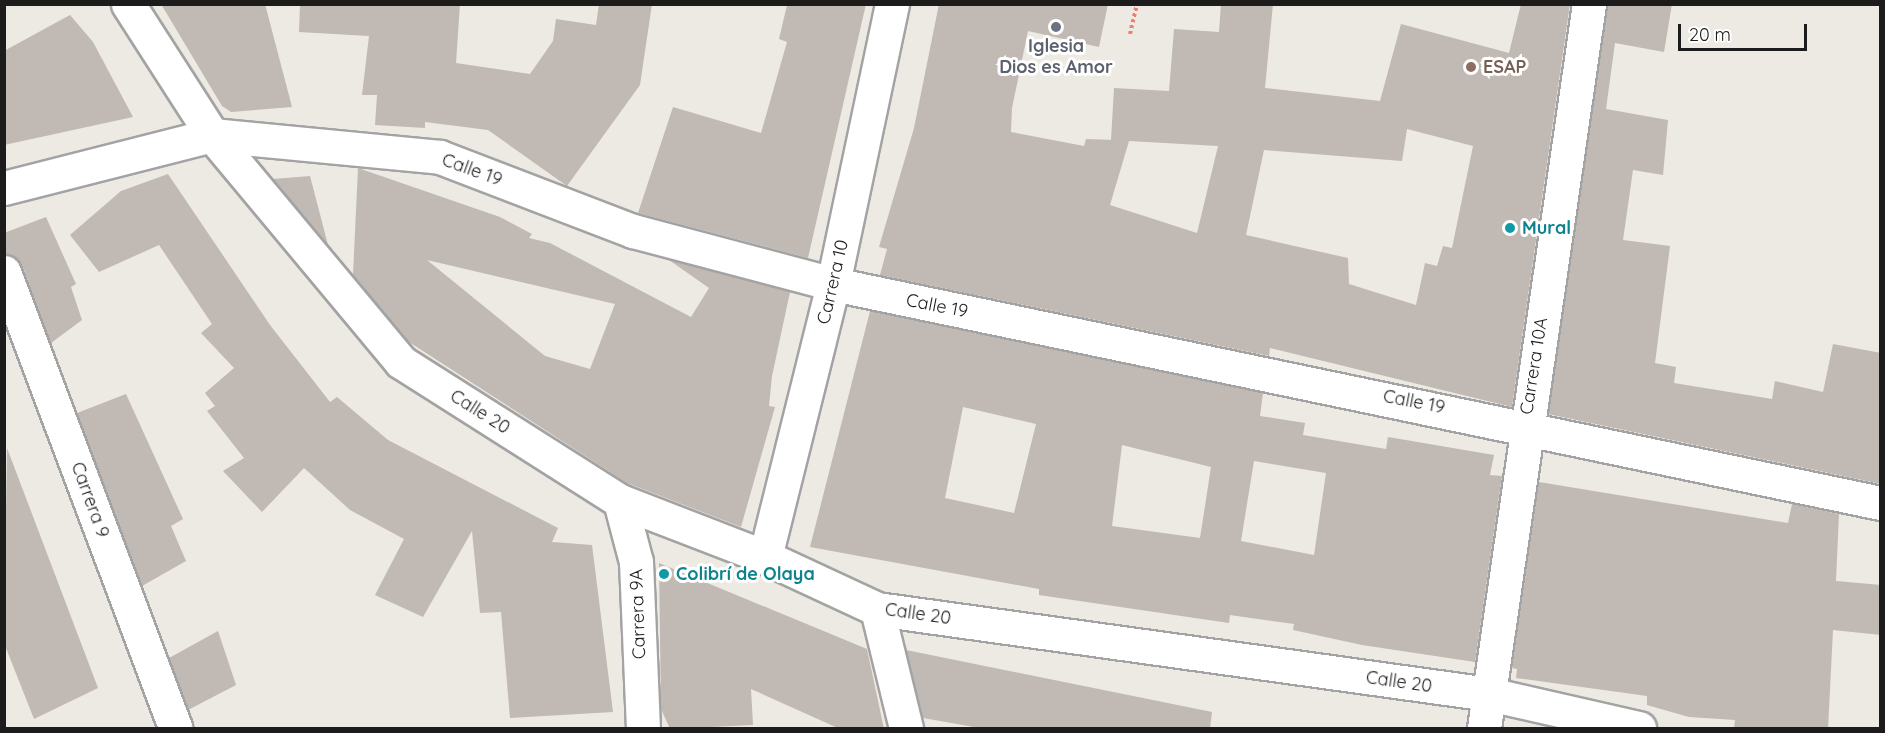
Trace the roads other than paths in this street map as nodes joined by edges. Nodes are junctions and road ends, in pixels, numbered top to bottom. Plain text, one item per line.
1 (128, 4) edge
2 (892, 4) edge
3 (1589, 4) edge
4 (212, 135) junction
5 (4, 188) edge
6 (4, 272) edge
7 (833, 284) junction
8 (1525, 425) junction
9 (620, 501) junction
10 (1881, 503) edge
11 (765, 557) junction
12 (877, 609) junction
13 (1489, 694) junction
14 (175, 729) edge
15 (643, 729) edge
16 (906, 729) edge
17 (1484, 729) edge
18 (1639, 729) edge

1 - 4 street, Calle 20
2 - 7 street, Carrera 10
3 - 8 street, Carrera 10A
4 - 5 street, Calle 19
4 - 7 street, Calle 19
4 - 9 street, Calle 20
6 - 14 street, Carrera 9
7 - 8 street, Calle 19
7 - 11 street, Carrera 10
8 - 10 street, Calle 19
8 - 13 street, Carrera 10A
9 - 11 street, Calle 20
9 - 15 street, Carrera 9A
11 - 12 street, Calle 20
12 - 13 street, Calle 20
12 - 16 street
13 - 17 street, Carrera 10A
13 - 18 street, Calle 20

